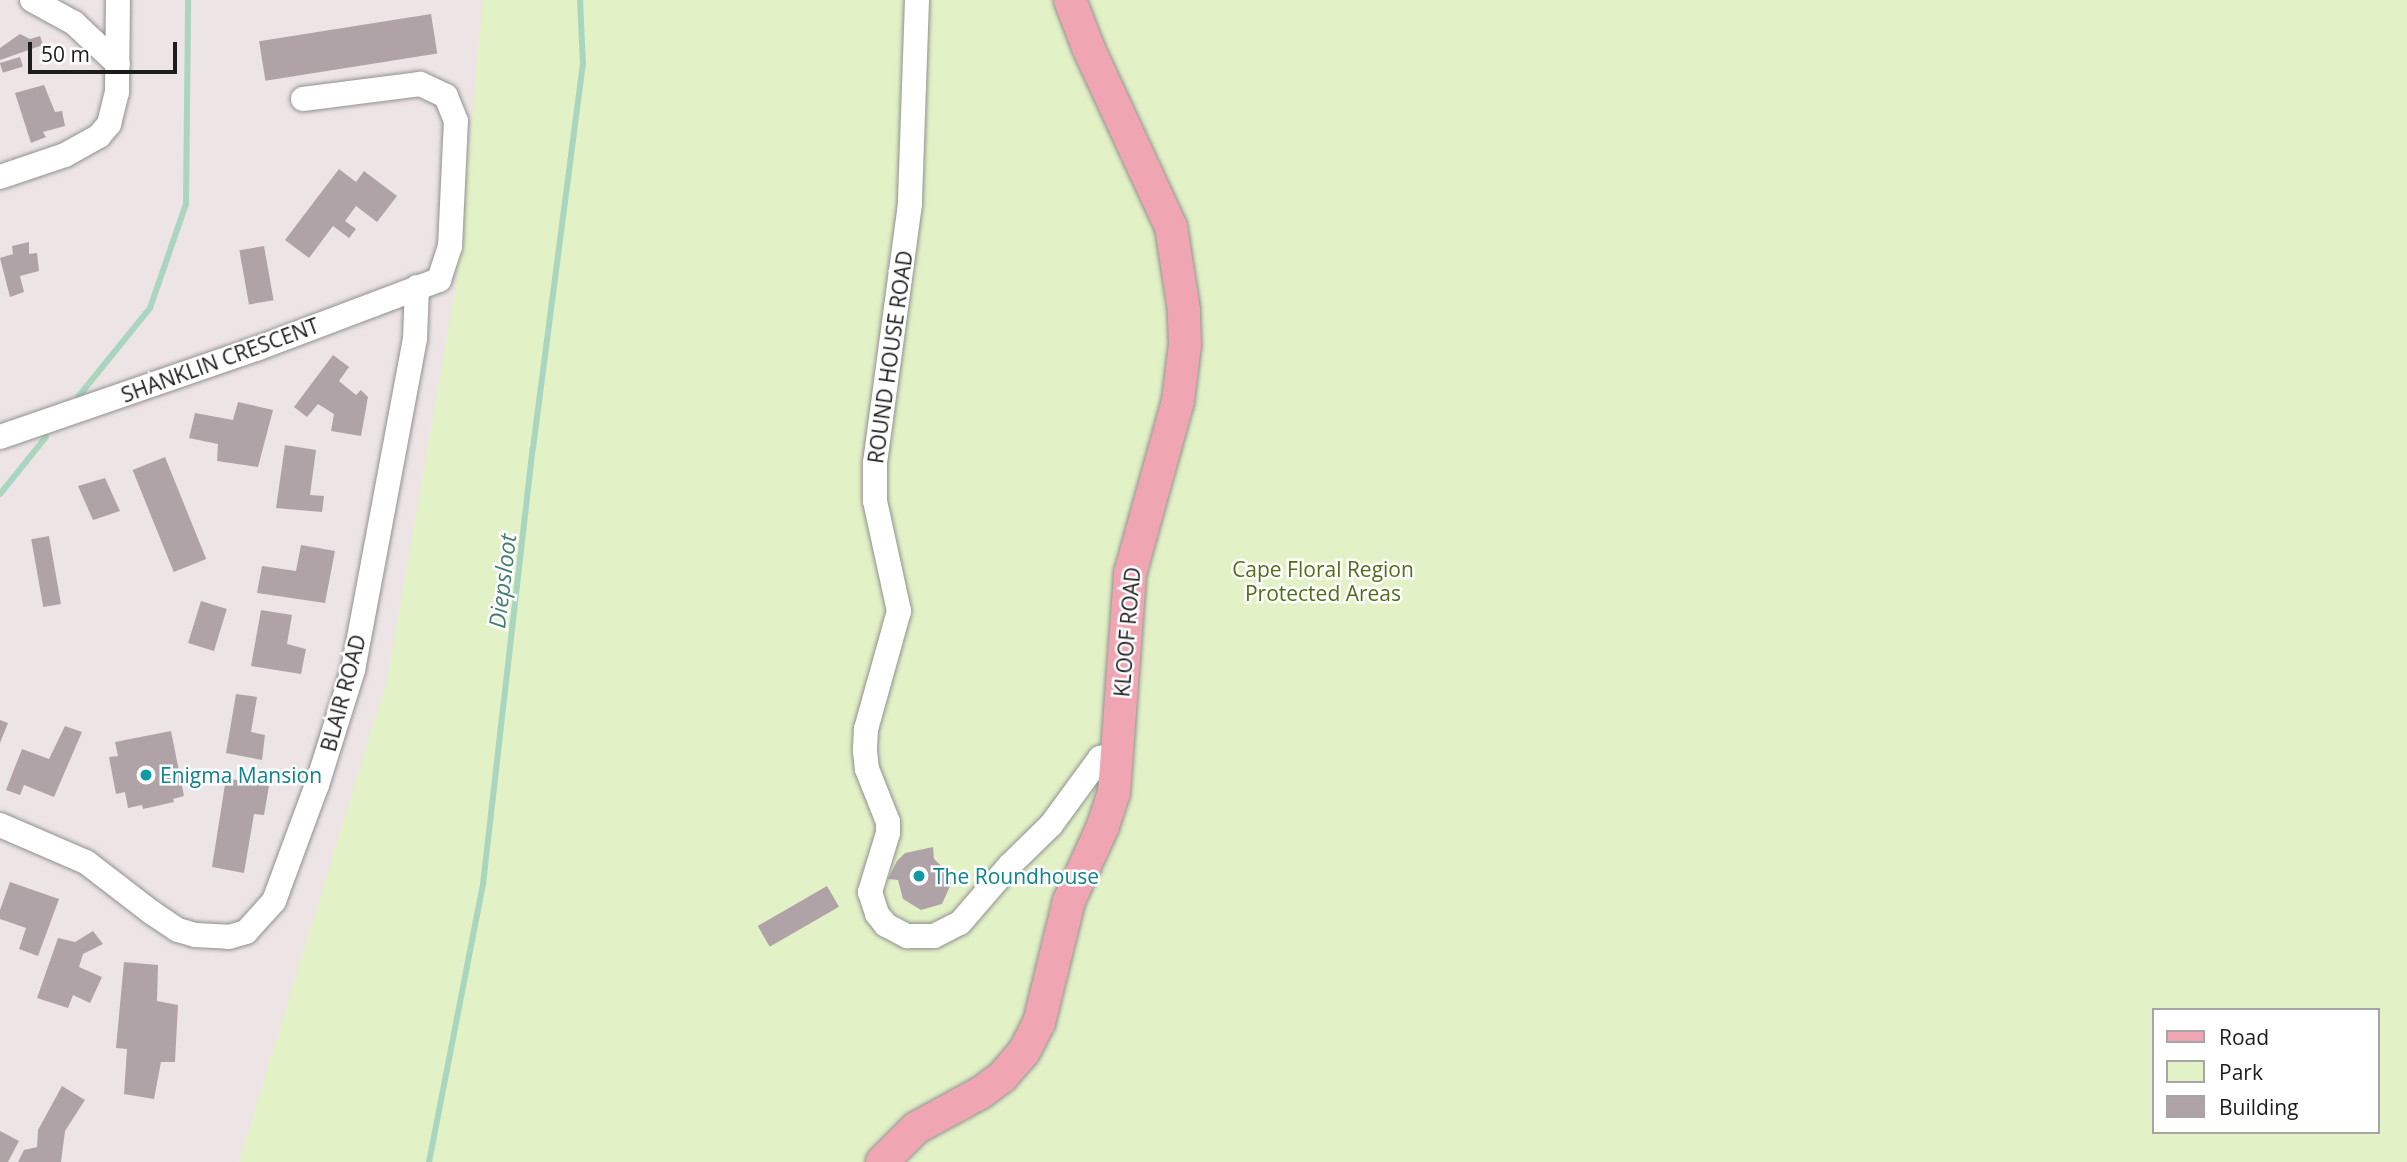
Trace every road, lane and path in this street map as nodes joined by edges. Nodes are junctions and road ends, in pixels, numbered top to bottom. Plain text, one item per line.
1 (32, 0) edge
2 (118, 0) edge
3 (917, 0) edge
4 (1070, 0) edge
5 (118, 64) junction
6 (303, 99) dead end
7 (0, 177) edge
8 (428, 284) junction
9 (0, 437) edge
10 (1119, 753) junction
11 (0, 825) edge
12 (882, 1162) edge

1 - 5 street
2 - 5 street
3 - 10 street, ROUND HOUSE ROAD
4 - 10 main road, KLOOF ROAD
5 - 7 street
6 - 8 street, BLAIR ROAD
8 - 9 street, SHANKLIN CRESCENT
8 - 11 street, BLAIR ROAD
10 - 12 main road, KLOOF ROAD

